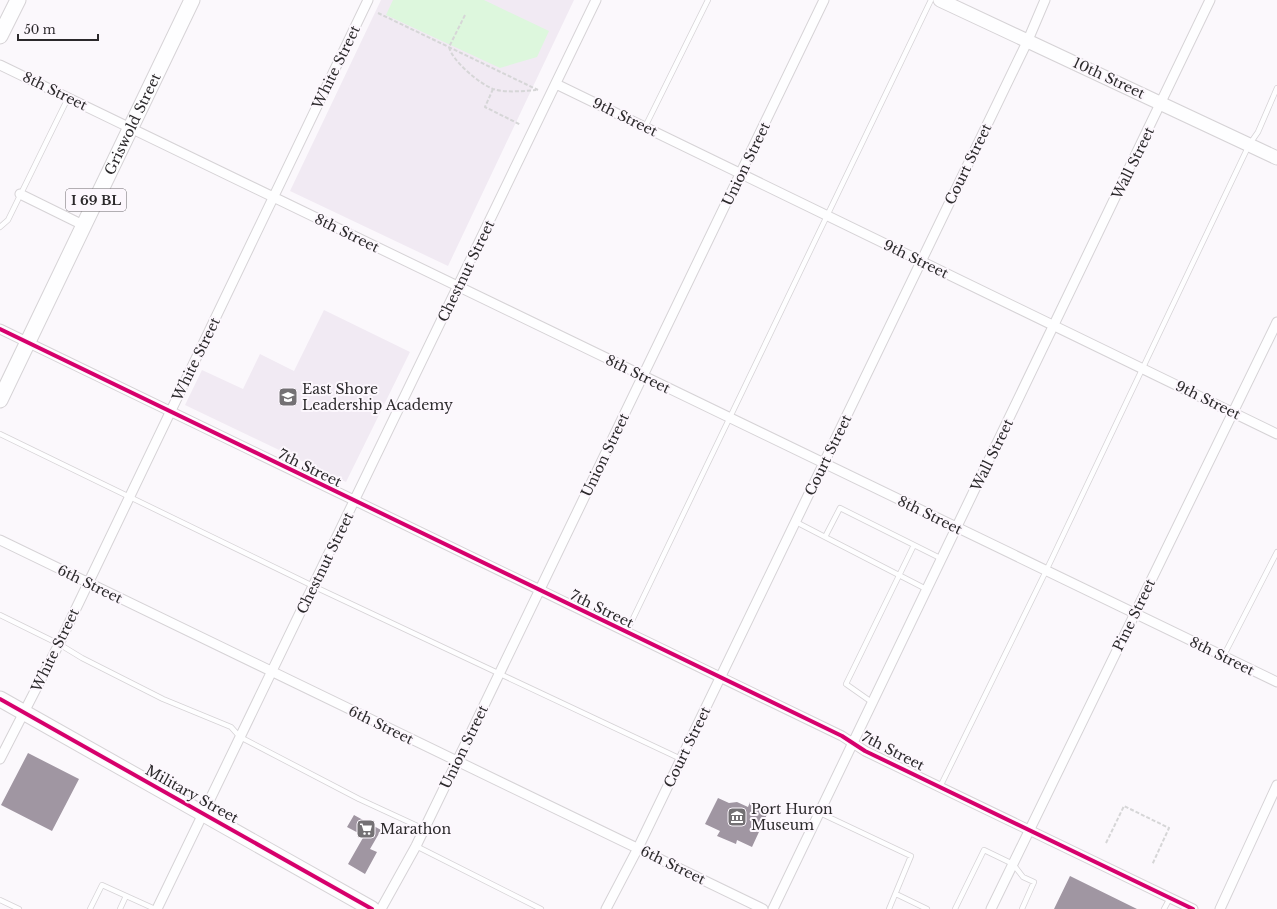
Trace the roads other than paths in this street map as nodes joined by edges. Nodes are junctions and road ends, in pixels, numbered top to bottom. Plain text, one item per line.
1 (18, 0) edge
2 (192, 0) edge
3 (368, 0) edge
4 (596, 0) edge
5 (708, 0) edge
6 (824, 0) edge
7 (931, 0) edge
8 (940, 0) edge
9 (1045, 0) edge
10 (1210, 0) edge
11 (0, 36) edge
12 (1028, 40) junction
13 (0, 65) edge
14 (556, 84) junction
15 (1277, 88) edge
16 (68, 98) junction
17 (1162, 103) junction
18 (645, 127) junction
19 (132, 129) junction
20 (1249, 145) junction
21 (1277, 158) edge
22 (741, 175) junction
23 (20, 194) junction
24 (274, 197) junction
25 (827, 216) junction
26 (83, 225) junction
27 (0, 227) edge
28 (921, 261) junction
29 (458, 287) junction
30 (1277, 322) edge
31 (1054, 326) junction
32 (0, 329) edge
33 (28, 343) junction
34 (1142, 368) junction
35 (643, 377) junction
36 (0, 400) edge
37 (171, 412) junction
38 (1234, 412) junction
39 (729, 418) junction
40 (0, 434) edge
41 (1277, 434) edge
42 (824, 464) junction
43 (130, 497) junction
44 (354, 502) junction
45 (796, 522) junction
46 (956, 528) junction
47 (825, 537) junction
48 (0, 540) edge
49 (914, 545) junction
50 (1277, 552) edge
51 (942, 559) junction
52 (1046, 571) junction
53 (899, 575) junction
54 (88, 583) junction
55 (313, 586) junction
56 (539, 590) junction
57 (928, 590) junction
58 (0, 614) edge
59 (1134, 614) junction
60 (626, 633) junction
61 (59, 644) junction
62 (1223, 657) junction
63 (272, 672) junction
64 (499, 674) junction
65 (720, 678) junction
66 (1277, 682) edge
67 (0, 699) edge
68 (874, 703) junction
69 (24, 713) junction
70 (240, 737) junction
71 (853, 744) junction
72 (0, 759) edge
73 (681, 759) junction
74 (457, 761) junction
75 (1277, 785) edge
76 (940, 787) junction
77 (204, 813) junction
78 (820, 813) junction
79 (424, 829) junction
80 (1028, 830) junction
81 (416, 846) junction
82 (638, 848) junction
83 (1013, 864) junction
84 (896, 894) junction
85 (126, 896) junction
86 (1170, 898) junction
87 (0, 900) edge
88 (19, 909) edge
89 (90, 909) edge
90 (120, 909) edge
91 (156, 909) edge
92 (372, 909) edge
93 (381, 909) edge
94 (541, 909) edge
95 (606, 909) edge
96 (763, 909) edge
97 (773, 909) edge
98 (889, 909) edge
99 (928, 909) edge
100 (955, 909) edge
101 (991, 909) edge
102 (1022, 909) edge
103 (1164, 909) edge
104 (1193, 909) edge
105 (1220, 909) edge

1 - 11 main road
2 - 19 main road, Griswold Street / I 69 BL
3 - 24 street, White Street
4 - 14 street, Chestnut Street
5 - 18 lane
6 - 22 street, Union Street
7 - 25 lane
8 - 12 street, 10th Street
9 - 12 street, Court Street
10 - 17 street, Wall Street
12 - 17 street, 10th Street
12 - 28 street, Court Street
13 - 16 street, 8th Street
14 - 18 street, 9th Street
14 - 29 street, Chestnut Street
15 - 20 lane
16 - 19 street, 8th Street
16 - 23 lane
17 - 20 street, 10th Street
17 - 31 street, Wall Street
18 - 22 street, 9th Street
19 - 24 street, 8th Street
19 - 26 main road, Griswold Street / I 69 BL
20 - 21 street, 10th Street
20 - 34 lane
22 - 25 street, 9th Street
22 - 35 street, Union Street
23 - 26 street
23 - 27 lane
24 - 29 street, 8th Street
24 - 37 street, White Street
25 - 28 street, 9th Street
25 - 39 lane
26 - 33 main road, Griswold Street / I 69 BL
28 - 31 street, 9th Street
28 - 42 street, Court Street
29 - 35 street, 8th Street
29 - 44 street, Chestnut Street
30 - 38 street, Pine Street
31 - 34 street, 9th Street
31 - 46 street, Wall Street
32 - 33 street, 7th Street
33 - 36 main road, Griswold Street / I 69 BL
33 - 37 street, 7th Street
34 - 38 street, 9th Street
34 - 52 lane
35 - 39 street, 8th Street
35 - 56 street, Union Street
37 - 43 street, White Street
37 - 44 street, 7th Street
38 - 41 street, 9th Street
38 - 59 street, Pine Street
39 - 42 street, 8th Street
39 - 60 lane
40 - 43 lane
42 - 45 street, Court Street
42 - 46 street, 8th Street
43 - 54 street, White Street
43 - 55 lane
44 - 55 street, Chestnut Street
44 - 56 street, 7th Street
45 - 47 lane
45 - 65 street, Court Street
46 - 51 street, Wall Street
46 - 52 street, 8th Street
47 - 49 lane
47 - 53 lane
48 - 54 street, 6th Street
49 - 51 lane
49 - 53 lane
50 - 62 lane
51 - 57 street, Wall Street
52 - 59 street, 8th Street
52 - 76 lane
53 - 57 lane
53 - 68 lane
54 - 61 street, White Street
54 - 63 street, 6th Street
55 - 63 street, Chestnut Street
55 - 64 lane
56 - 60 street, 7th Street
56 - 64 street, Union Street
57 - 68 street, Wall Street
58 - 61 lane
59 - 62 street, 8th Street
59 - 80 street, Pine Street
60 - 65 street, 7th Street
61 - 69 street, White Street
61 - 70 lane
62 - 66 street, 8th Street
63 - 70 street, Chestnut Street
63 - 74 street, 6th Street
64 - 73 lane
64 - 74 street, Union Street
65 - 71 street, 7th Street
65 - 73 street, Court Street
67 - 69 main road, Military Street
68 - 71 street, Wall Street
69 - 72 street, White Street
69 - 77 main road, Military Street
70 - 77 street, Chestnut Street
70 - 79 lane
71 - 76 street, 7th Street
71 - 78 street, Wall Street
73 - 82 street, Court Street
74 - 79 street, Union Street
74 - 82 street, 6th Street
75 - 105 street
76 - 80 street, 7th Street
77 - 91 street, Chestnut Street
77 - 92 main road, Military Street
78 - 84 lane
78 - 97 street, Wall Street
79 - 81 street, Union Street
80 - 83 street, Pine Street
80 - 86 street, 7th Street
81 - 93 street, Union Street
81 - 94 lane
82 - 95 street, Court Street
82 - 96 street, 6th Street
83 - 100 lane
83 - 101 street, Pine Street
83 - 102 lane
84 - 98 lane
84 - 99 lane
85 - 89 lane
85 - 90 lane
85 - 91 lane
86 - 103 lane
86 - 104 street, 7th Street
87 - 88 lane

